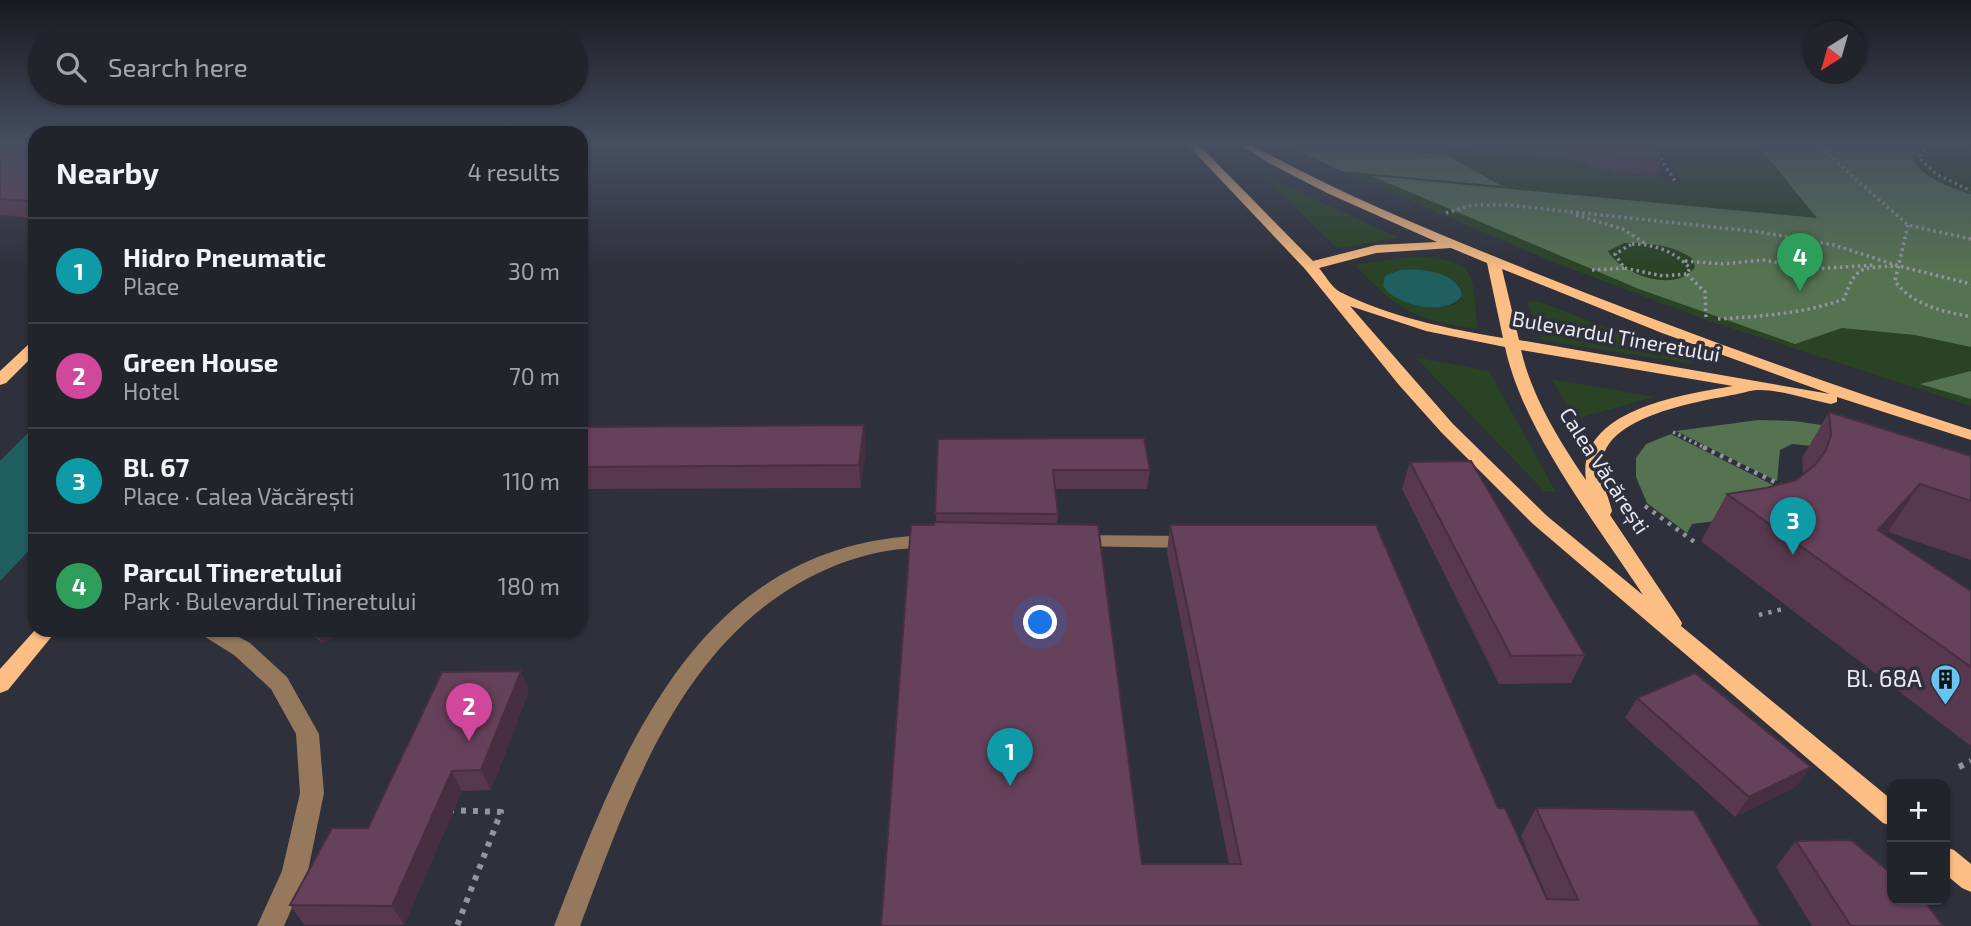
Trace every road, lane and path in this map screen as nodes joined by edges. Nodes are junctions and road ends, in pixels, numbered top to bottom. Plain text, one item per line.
1 (1233, 186) edge
2 (1323, 186) edge
3 (1864, 186) edge
4 (1559, 211) junction
5 (1443, 215) dead end
6 (1908, 225) junction
7 (1971, 239) edge
8 (1457, 245) junction
9 (1648, 246) junction
10 (1493, 260) junction
11 (1685, 261) junction
12 (1310, 266) junction
13 (1899, 266) junction
14 (1687, 274) junction
15 (1971, 284) edge
16 (1336, 295) junction
17 (1971, 317) edge
18 (1706, 320) junction
19 (1697, 321) dead end
20 (1512, 343) junction
21 (28, 353) edge
22 (0, 380) edge
23 (1761, 386) junction
24 (1893, 410) junction
25 (1669, 430) dead end
26 (1971, 435) edge
27 (1783, 486) edge
28 (1645, 506) dead end
29 (1605, 522) junction
30 (948, 541) edge
31 (1058, 541) edge
32 (1210, 542) edge
33 (1696, 543) dead end
34 (1783, 609) dead end
35 (1759, 615) dead end
36 (41, 637) edge
37 (221, 637) edge
38 (1685, 641) junction
39 (0, 684) edge
40 (1971, 761) edge
41 (1959, 767) dead end
42 (453, 801) dead end
43 (1887, 811) edge
44 (1950, 862) edge
45 (1971, 880) edge
46 (270, 926) edge
47 (457, 926) edge
48 (567, 926) edge

1 - 12 main road, Calea Văcărești
2 - 8 main road
3 - 6 path
4 - 5 path
4 - 9 path
4 - 13 path
6 - 7 path
6 - 13 path
8 - 10 main road
8 - 12 main road
9 - 11 path
9 - 14 path
10 - 20 main road, Calea Văcărești
10 - 24 main road, Bulevardul Tineretului
11 - 13 path
11 - 14 path
12 - 16 main road, Calea Văcărești
13 - 15 path
13 - 17 path
13 - 18 path
14 - 18 path
16 - 20 main road, Bulevardul Tineretului
16 - 38 main road, Calea Văcărești
18 - 19 path
20 - 23 main road, Bulevardul Tineretului
20 - 29 main road, Calea Văcărești
21 - 22 main road
23 - 24 main road, Bulevardul Tineretului
23 - 29 main road
24 - 26 main road, Bulevardul Tineretului
25 - 27 path
28 - 33 path
29 - 38 main road, Calea Văcărești
30 - 48 street
31 - 32 street
34 - 35 path
36 - 39 main road
37 - 46 street
38 - 43 main road, Calea Văcărești
40 - 41 path
42 - 47 path
44 - 45 main road

